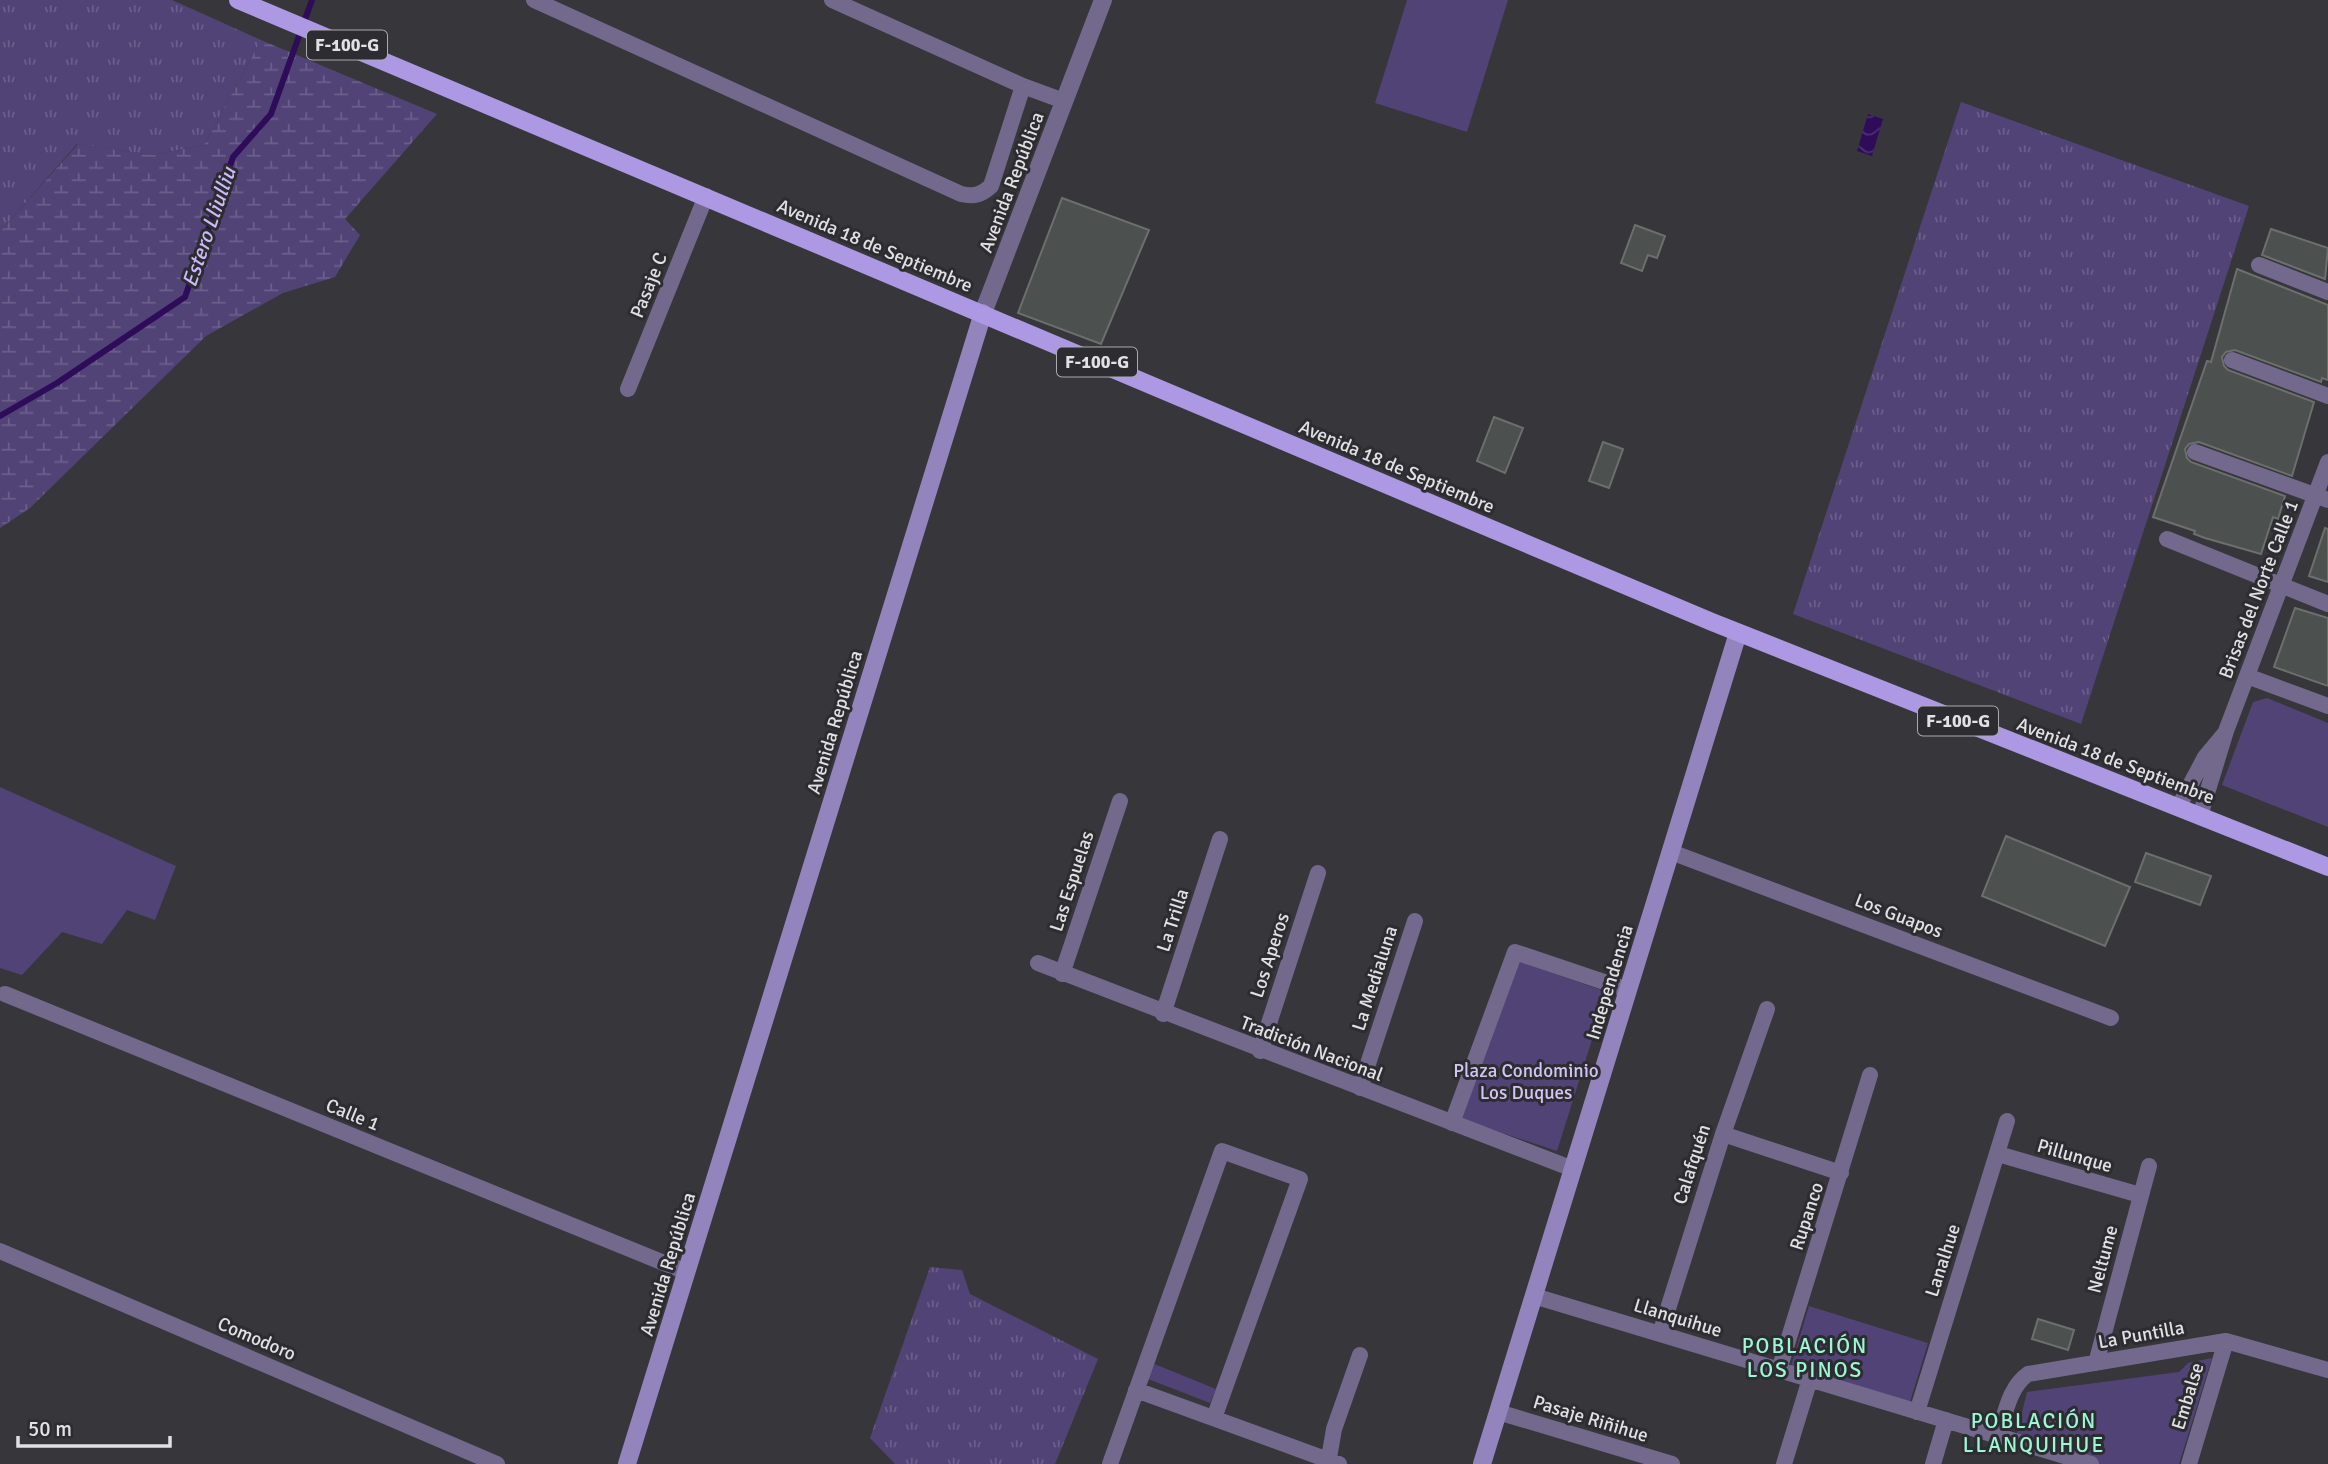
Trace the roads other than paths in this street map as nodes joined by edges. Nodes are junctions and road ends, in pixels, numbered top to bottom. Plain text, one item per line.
1 (238, 0) edge
2 (534, 0) edge
3 (832, 0) edge
4 (1103, 0) edge
5 (1023, 86) junction
6 (1064, 101) junction
7 (706, 196) junction
8 (2259, 265) dead end
9 (2328, 292) edge
10 (983, 313) junction
11 (2232, 359) dead end
12 (628, 389) dead end
13 (2328, 396) edge
14 (2195, 452) dead end
15 (2328, 462) edge
16 (2322, 497) edge
17 (2167, 539) dead end
18 (2281, 585) junction
19 (2328, 604) edge
20 (1738, 633) junction
21 (2247, 676) junction
22 (2328, 706) edge
23 (2226, 731) junction
24 (1120, 801) dead end
25 (2178, 808) junction
26 (2200, 816) junction
27 (1220, 839) dead end
28 (1671, 852) junction
29 (2328, 867) edge
30 (1318, 873) dead end
31 (1415, 921) dead end
32 (1038, 963) dead end
33 (1062, 974) junction
34 (1628, 990) junction
35 (5, 995) dead end
36 (1767, 1009) dead end
37 (1163, 1014) junction
38 (2111, 1018) dead end
39 (1260, 1051) junction
40 (1870, 1075) dead end
41 (1360, 1088) junction
42 (2007, 1121) dead end
43 (1451, 1124) junction
44 (1723, 1134) junction
45 (1998, 1154) junction
46 (2149, 1166) dead end
47 (1573, 1169) junction
48 (1841, 1173) junction
49 (2140, 1195) junction
50 (0, 1251) edge
51 (686, 1272) junction
52 (1534, 1296) junction
53 (1660, 1334) junction
54 (2226, 1341) junction
55 (1360, 1355) dead end
56 (2096, 1363) junction
57 (1779, 1370) junction
58 (2328, 1370) edge
59 (1811, 1379) junction
60 (1136, 1390) junction
61 (1498, 1412) junction
62 (1917, 1412) junction
63 (1214, 1418) junction
64 (1946, 1420) junction
65 (1998, 1436) junction
66 (1332, 1463) edge
67 (497, 1464) edge
68 (627, 1464) edge
69 (1110, 1464) edge
70 (1482, 1464) edge
71 (1672, 1464) edge
72 (1784, 1464) edge
73 (1933, 1464) edge
74 (2089, 1464) edge
75 (2189, 1464) edge

1 - 7 main road, Avenida 18 de Septiembre / F-100-G
2 - 5 street
3 - 5 street
4 - 6 street, Avenida República
5 - 6 street
6 - 10 street, Avenida República
7 - 10 main road, Avenida 18 de Septiembre / F-100-G
7 - 12 street, Pasaje C
8 - 9 street
10 - 20 main road, Avenida 18 de Septiembre / F-100-G
10 - 51 main road, Avenida República
11 - 13 street
14 - 16 street
15 - 16 street, Brisas del Norte Calle 1
16 - 18 street, Brisas del Norte Calle 1
17 - 18 street
18 - 19 street
18 - 21 street, Brisas del Norte Calle 1
20 - 25 main road, Avenida 18 de Septiembre / F-100-G
20 - 28 main road, Independencia
21 - 22 street
21 - 23 street, Brisas del Norte Calle 1
23 - 25 street, Brisas del Norte Calle 1
23 - 26 street, Brisas del Norte Calle 1
24 - 33 street, Las Espuelas
25 - 26 main road, Avenida 18 de Septiembre / F-100-G
26 - 29 main road, Avenida 18 de Septiembre / F-100-G
27 - 37 street, La Trilla
28 - 34 main road, Independencia
28 - 38 street, Los Guapos
30 - 39 street, Los Aperos
31 - 41 street, La Medialuna
32 - 33 street, Tradición Nacional
33 - 37 street, Tradición Nacional
34 - 43 street
34 - 47 main road, Independencia
35 - 51 street, Calle 1
36 - 44 street, Calafquén
37 - 39 street, Tradición Nacional
39 - 41 street, Tradición Nacional
40 - 48 street, Rupanco
41 - 43 street, Tradición Nacional
42 - 45 street, Lanalhue
43 - 47 street, Tradición Nacional
44 - 48 street
44 - 53 street, Calafquén
45 - 49 street, Pillunque
45 - 62 street, Lanalhue
46 - 49 street, Neltume
47 - 52 main road, Independencia
48 - 57 street, Rupanco
49 - 56 street, Neltume
50 - 67 street, Comodoro
51 - 68 main road, Avenida República
52 - 53 street, Llanquihue
52 - 61 main road, Independencia
53 - 57 street, Llanquihue
54 - 56 street, La Puntilla
54 - 58 street, La Puntilla
54 - 75 street, Embalse
55 - 66 street
56 - 65 street, La Puntilla
57 - 59 street, Llanquihue
59 - 62 street, Llanquihue
59 - 72 street
60 - 63 street
60 - 63 street
60 - 69 street
61 - 70 main road, Independencia
61 - 71 street, Pasaje Riñihue
62 - 64 street, Llanquihue
63 - 66 street
64 - 65 street, Llanquihue
64 - 73 street
65 - 74 street, Llanquihue

